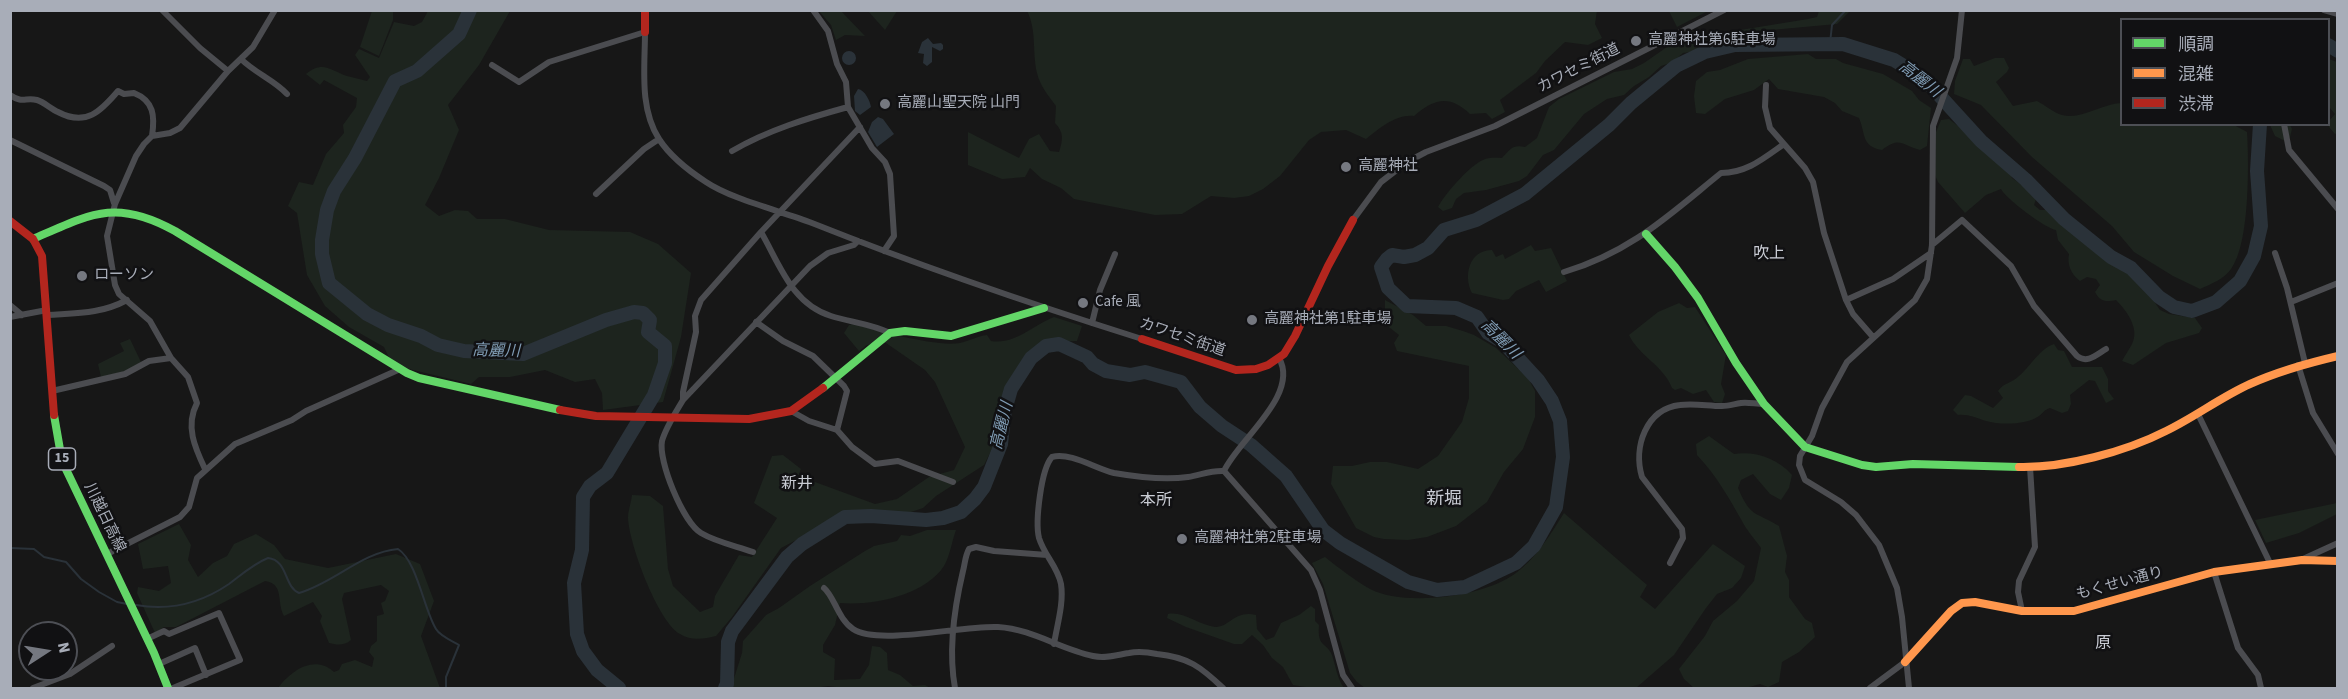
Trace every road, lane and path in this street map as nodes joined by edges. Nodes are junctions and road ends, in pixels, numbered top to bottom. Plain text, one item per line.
1 (162, 10) edge
2 (274, 10) edge
3 (645, 10) edge
4 (813, 10) edge
5 (1724, 10) edge
6 (1962, 10) edge
7 (2324, 10) edge
8 (2337, 14) edge
9 (645, 32) junction
10 (241, 60) junction
11 (492, 65) dead end
12 (228, 71) junction
13 (1766, 85) dead end
14 (288, 94) dead end
15 (10, 95) edge
16 (848, 107) junction
17 (2284, 126) edge
18 (860, 127) junction
19 (152, 136) junction
20 (659, 139) junction
21 (10, 140) edge
22 (1784, 144) junction
23 (732, 151) dead end
24 (596, 194) dead end
25 (113, 208) junction
26 (2337, 210) edge
27 (781, 211) junction
28 (1353, 220) joint
29 (10, 221) edge
30 (761, 232) junction
31 (1646, 234) junction
32 (33, 238) junction
33 (858, 241) junction
34 (1932, 245) junction
35 (885, 251) junction
36 (1932, 253) junction
37 (2275, 253) dead end
38 (1115, 254) dead end
39 (1564, 272) dead end
40 (2337, 283) edge
41 (791, 286) junction
42 (127, 300) junction
43 (1846, 300) junction
44 (2291, 302) junction
45 (10, 305) edge
46 (1044, 308) junction
47 (48, 312) junction
48 (22, 315) junction
49 (10, 317) edge
50 (756, 322) junction
51 (1092, 323) junction
52 (890, 333) junction
53 (1873, 337) junction
54 (1142, 339) joint
55 (2106, 349) dead end
56 (2337, 356) edge
57 (171, 358) junction
58 (1279, 358) junction
59 (2302, 364) junction
60 (398, 370) junction
61 (836, 379) junction
62 (52, 391) junction
63 (683, 400) junction
64 (1764, 404) junction
65 (791, 411) junction
66 (2198, 414) junction
67 (672, 418) junction
68 (837, 430) junction
69 (1805, 447) junction
70 (2337, 454) edge
71 (2030, 467) junction
72 (1226, 468) junction
73 (205, 469) junction
74 (953, 482) dead end
75 (2337, 543) edge
76 (753, 552) dead end
77 (106, 554) junction
78 (1047, 555) junction
79 (2302, 560) junction
80 (2337, 561) edge
81 (1670, 563) dead end
82 (2270, 563) junction
83 (2214, 572) junction
84 (824, 588) dead end
85 (2022, 611) junction
86 (953, 629) junction
87 (147, 639) junction
88 (1054, 644) junction
89 (112, 646) dead end
90 (1905, 662) junction
91 (159, 664) junction
92 (206, 675) junction
93 (33, 688) edge
94 (168, 688) edge
95 (172, 688) edge
96 (955, 688) edge
97 (1223, 688) edge
98 (1352, 688) edge
99 (1870, 688) edge
100 (1909, 688) edge
101 (2260, 688) edge

1 - 12 street
2 - 10 street
3 - 9 street, カワセミ街道
4 - 16 street
5 - 28 street, カワセミ街道
6 - 34 street
7 - 8 street
9 - 11 street
9 - 20 street, カワセミ街道
10 - 12 street
10 - 14 street
12 - 19 street
13 - 22 street
15 - 19 street
16 - 18 street
16 - 23 street
17 - 26 street
18 - 27 street
18 - 35 street
19 - 25 street
20 - 24 street
20 - 27 street, カワセミ街道
21 - 25 street
22 - 31 street
22 - 43 street
25 - 32 street
25 - 42 street
25 - 60 street
27 - 30 street
27 - 33 street, カワセミ街道
28 - 58 street, カワセミ街道
29 - 32 street
30 - 41 street
30 - 63 street
31 - 39 street
31 - 64 street
32 - 47 street, 川越日高線 / 15
33 - 35 street, カワセミ街道
33 - 41 street
34 - 36 street
34 - 55 street
35 - 46 street, カワセミ街道
36 - 43 street
36 - 53 street
37 - 44 street
38 - 51 street
40 - 44 street
41 - 50 street
41 - 52 street
42 - 47 street
42 - 57 street
43 - 53 street
44 - 59 street
45 - 48 street
46 - 51 street, カワセミ街道
46 - 52 street
47 - 48 street
47 - 62 street, 川越日高線 / 15
48 - 49 street
50 - 61 street
50 - 63 street
51 - 54 street, カワセミ街道
52 - 61 street
53 - 69 street
54 - 58 street, カワセミ街道
56 - 59 street
57 - 62 street
57 - 73 street
58 - 72 street
59 - 66 street
59 - 70 street
60 - 67 street
60 - 73 street
61 - 65 street
61 - 68 street
62 - 77 street, 川越日高線 / 15
63 - 67 street
64 - 69 street
64 - 81 street
65 - 67 street
65 - 68 street
66 - 71 street
66 - 82 street
67 - 76 street
68 - 74 street
69 - 71 street
69 - 90 street
71 - 85 street
72 - 78 street
72 - 98 street
73 - 77 street
75 - 79 street
77 - 87 street, 川越日高線 / 15
78 - 86 street
78 - 88 street
79 - 80 street, もくせい通り
79 - 82 street, もくせい通り
82 - 83 street, もくせい通り
83 - 85 street, もくせい通り
83 - 101 street
84 - 86 street
85 - 90 street, もくせい通り
86 - 88 street
86 - 96 street
87 - 91 street, 川越日高線 / 15
87 - 92 street
88 - 97 street
89 - 93 street
90 - 99 street, もくせい通り
90 - 100 street
91 - 92 street
91 - 94 street, 川越日高線 / 15
92 - 95 street

